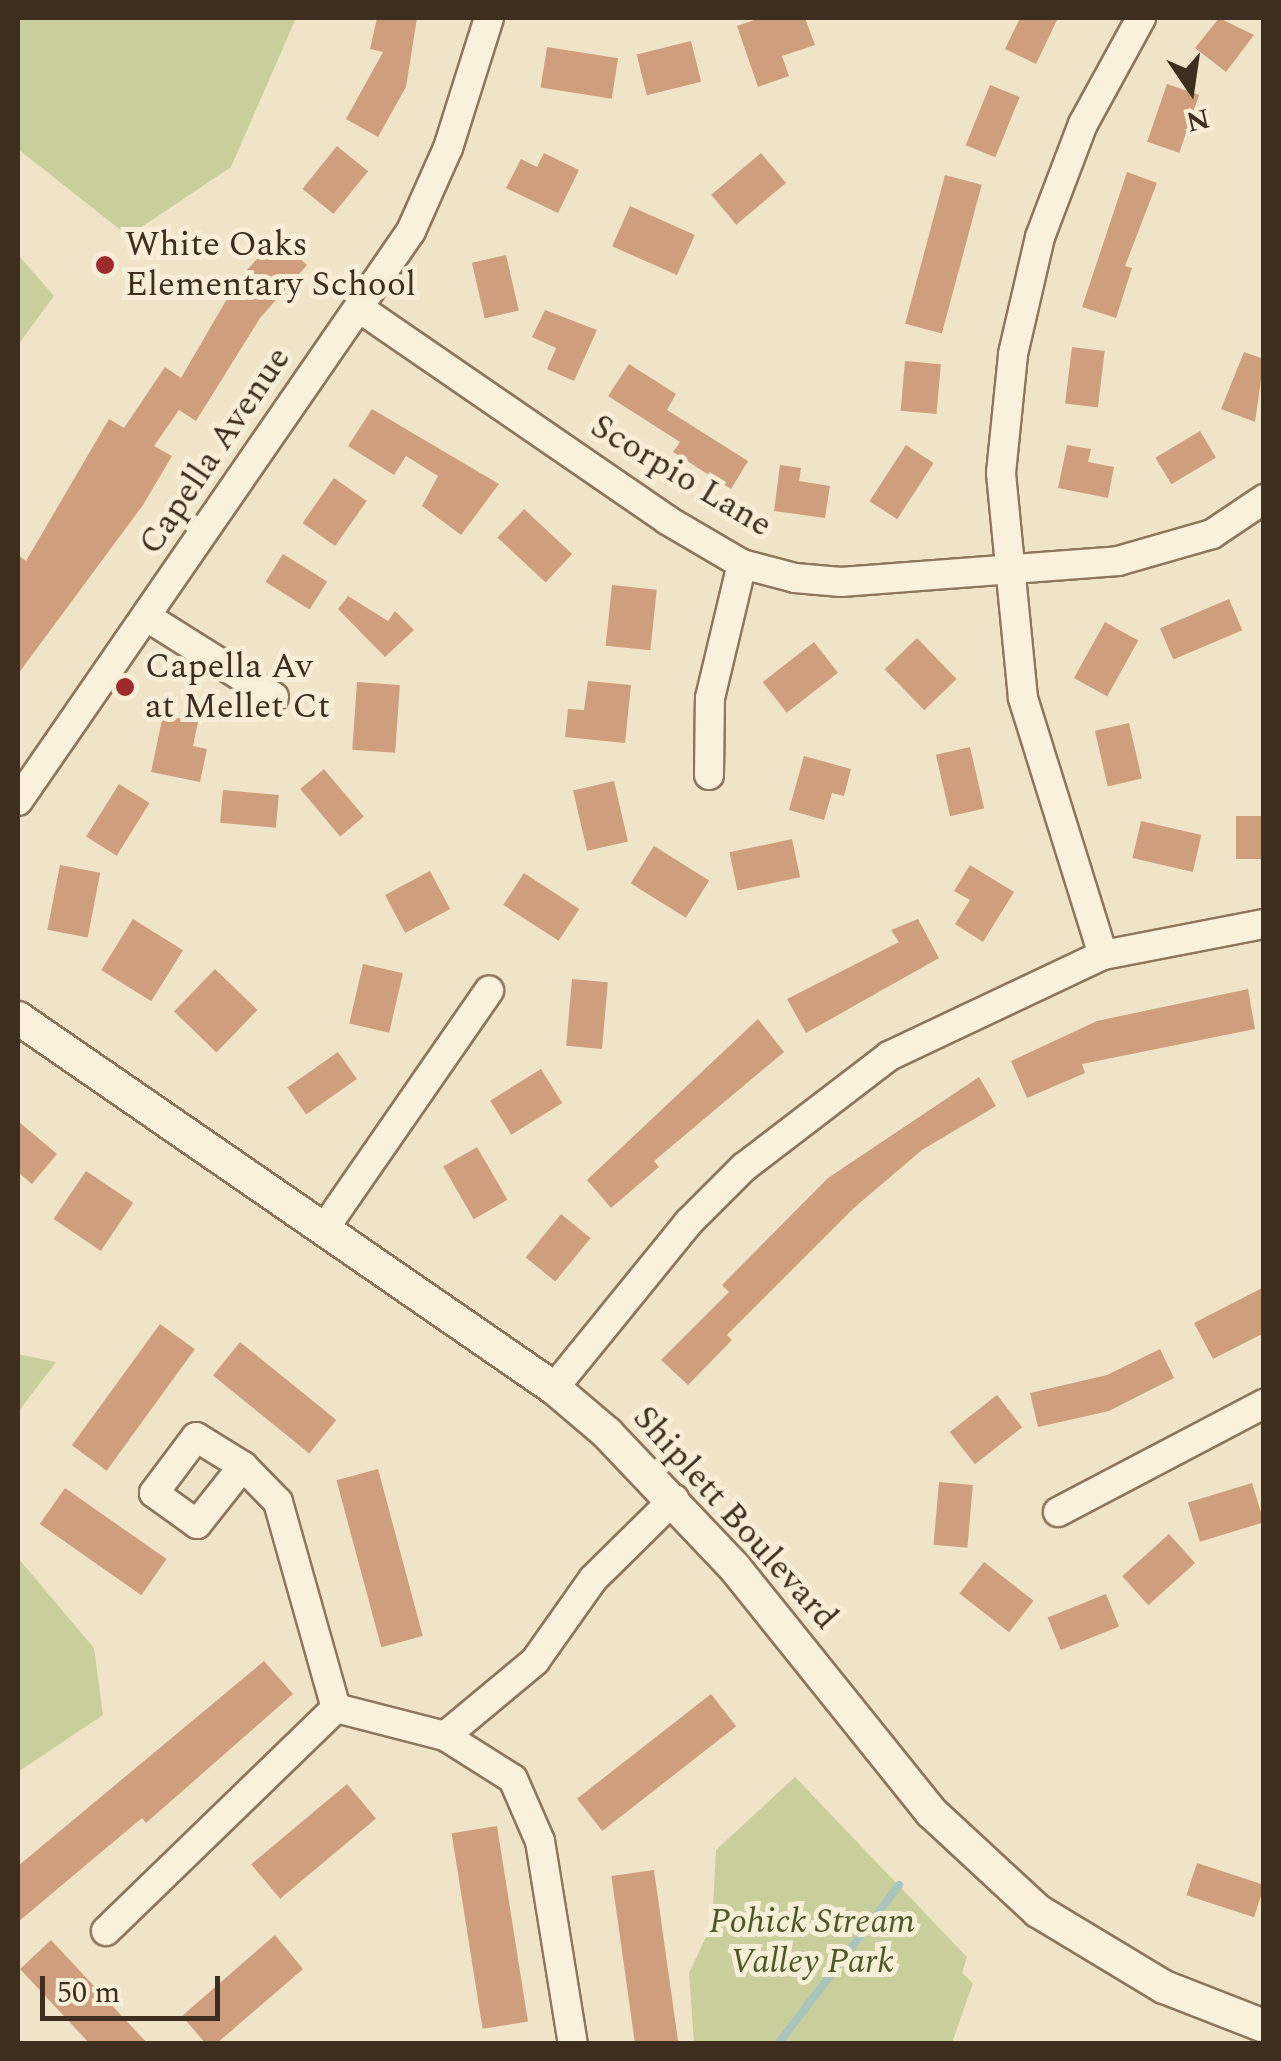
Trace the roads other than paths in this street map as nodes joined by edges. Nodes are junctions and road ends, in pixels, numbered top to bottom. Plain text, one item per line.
1 (489, 18) edge
2 (1141, 18) edge
3 (359, 308) junction
4 (1264, 499) edge
5 (742, 564) junction
6 (1005, 569) junction
7 (147, 617) junction
8 (274, 697) dead end
9 (709, 775) dead end
10 (18, 801) edge
11 (1264, 924) edge
12 (1102, 954) junction
13 (489, 991) dead end
14 (18, 1018) edge
15 (324, 1229) junction
16 (554, 1388) junction
17 (1264, 1404) edge
18 (243, 1466) dead end
19 (674, 1499) junction
20 (1058, 1512) dead end
21 (336, 1708) junction
22 (446, 1736) junction
23 (106, 1931) dead end
24 (1264, 2026) edge
25 (573, 2044) edge

1 - 3 street, Capella Avenue
2 - 6 street
3 - 5 street, Scorpio Lane
3 - 7 street, Capella Avenue
4 - 6 street, Scorpio Lane
5 - 6 street, Scorpio Lane
5 - 9 street
6 - 12 street
7 - 8 street
7 - 10 street, Capella Avenue
11 - 12 street
12 - 16 street
13 - 15 street
14 - 15 street, Shiplett Boulevard
15 - 16 street, Shiplett Boulevard
16 - 19 street, Shiplett Boulevard
17 - 20 street
18 - 21 street
19 - 22 street
19 - 24 street, Shiplett Boulevard
21 - 22 street
21 - 23 street
22 - 25 street

